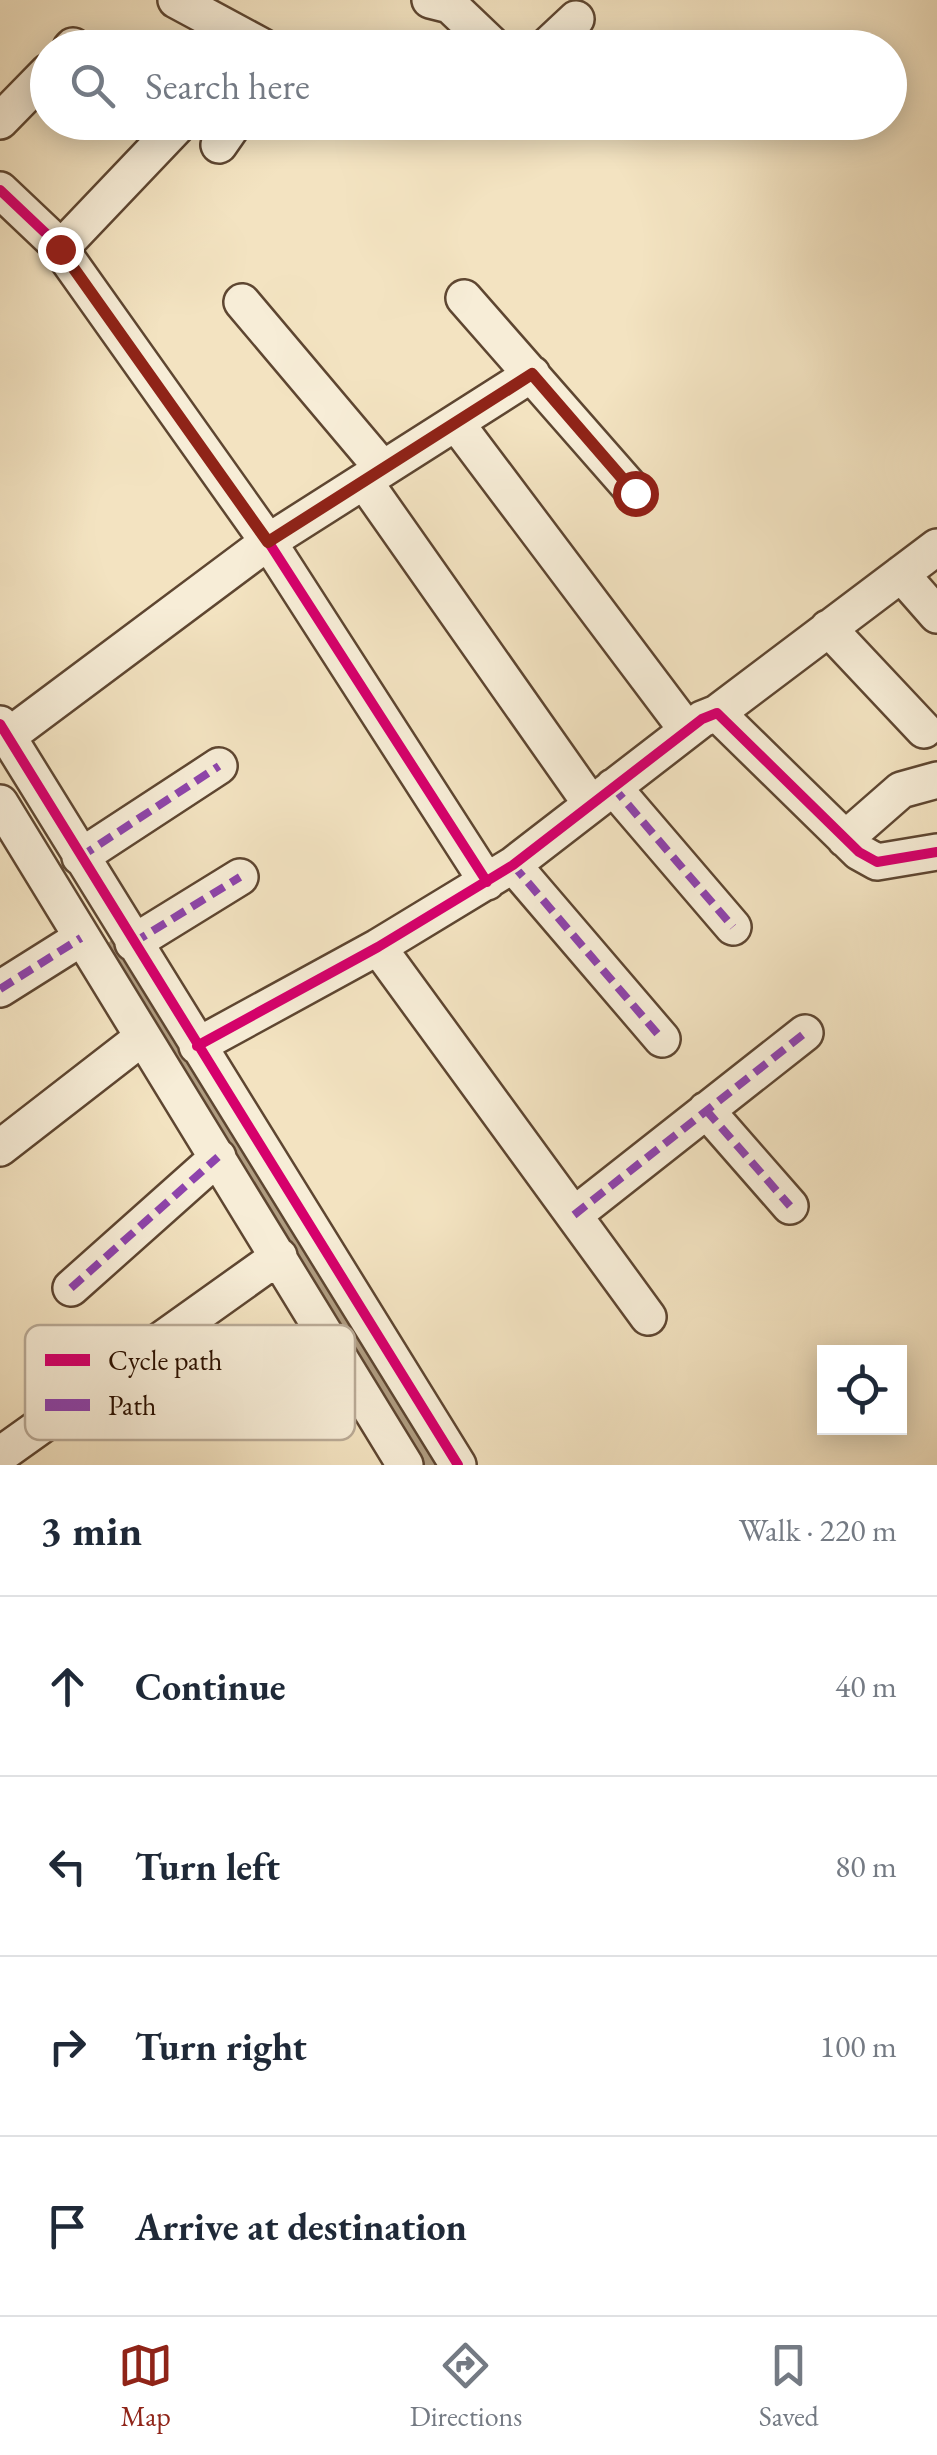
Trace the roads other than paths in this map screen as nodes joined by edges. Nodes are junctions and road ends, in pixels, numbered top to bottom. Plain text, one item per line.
1 (176, 0) edge
2 (430, 0) edge
3 (576, 19) dead end
4 (232, 30) edge
5 (476, 30) edge
6 (564, 30) edge
7 (30, 90) edge
8 (0, 121) edge
9 (164, 140) edge
10 (0, 190) edge
11 (60, 249) junction
12 (464, 298) dead end
13 (242, 302) dead end
14 (532, 374) junction
15 (456, 423) junction
16 (373, 475) junction
17 (635, 493) dead end
18 (268, 542) junction
19 (937, 547) edge
20 (901, 574) junction
21 (937, 615) edge
22 (828, 628) junction
23 (717, 713) junction
24 (686, 730) junction
25 (924, 730) dead end
26 (4, 731) edge
27 (218, 766) dead end
28 (937, 780) edge
29 (602, 796) junction
30 (2, 810) edge
31 (845, 838) junction
32 (937, 852) edge
33 (80, 856) junction
34 (500, 873) junction
35 (240, 877) dead end
36 (734, 928) dead end
37 (82, 938) junction
38 (133, 943) junction
39 (378, 947) junction
40 (0, 989) edge
41 (806, 1033) dead end
42 (143, 1037) junction
43 (662, 1040) dead end
44 (197, 1046) junction
45 (706, 1110) junction
46 (0, 1148) edge
47 (218, 1157) junction
48 (790, 1206) dead end
49 (574, 1215) junction
50 (280, 1256) junction
51 (71, 1288) dead end
52 (648, 1317) dead end
53 (183, 1325) edge
54 (321, 1325) edge
55 (355, 1381) edge
56 (25, 1437) edge
57 (0, 1455) edge
58 (405, 1465) edge
59 (458, 1465) edge

1 - 4 street
2 - 5 street
3 - 6 street
7 - 8 street
9 - 11 street
10 - 11 street
11 - 18 street
12 - 14 street
13 - 16 street
14 - 15 street
14 - 17 street
15 - 16 street
15 - 24 street
16 - 18 street
16 - 29 street
18 - 26 street
18 - 34 street
19 - 20 street
20 - 21 street
20 - 22 street
22 - 23 street
22 - 25 street
23 - 24 street
23 - 31 street
24 - 29 street
26 - 33 street
27 - 33 street
28 - 31 street
29 - 34 street
29 - 36 street
30 - 37 street
31 - 32 street
33 - 38 street
34 - 39 street
34 - 43 street
35 - 38 street
37 - 40 street
37 - 42 street
38 - 44 street
39 - 44 street
39 - 49 street
41 - 45 street
42 - 46 street
42 - 47 street
44 - 59 street
45 - 48 street
45 - 49 street
47 - 50 street
47 - 51 street
49 - 52 street
50 - 53 street
50 - 54 street
55 - 58 street
56 - 57 street

